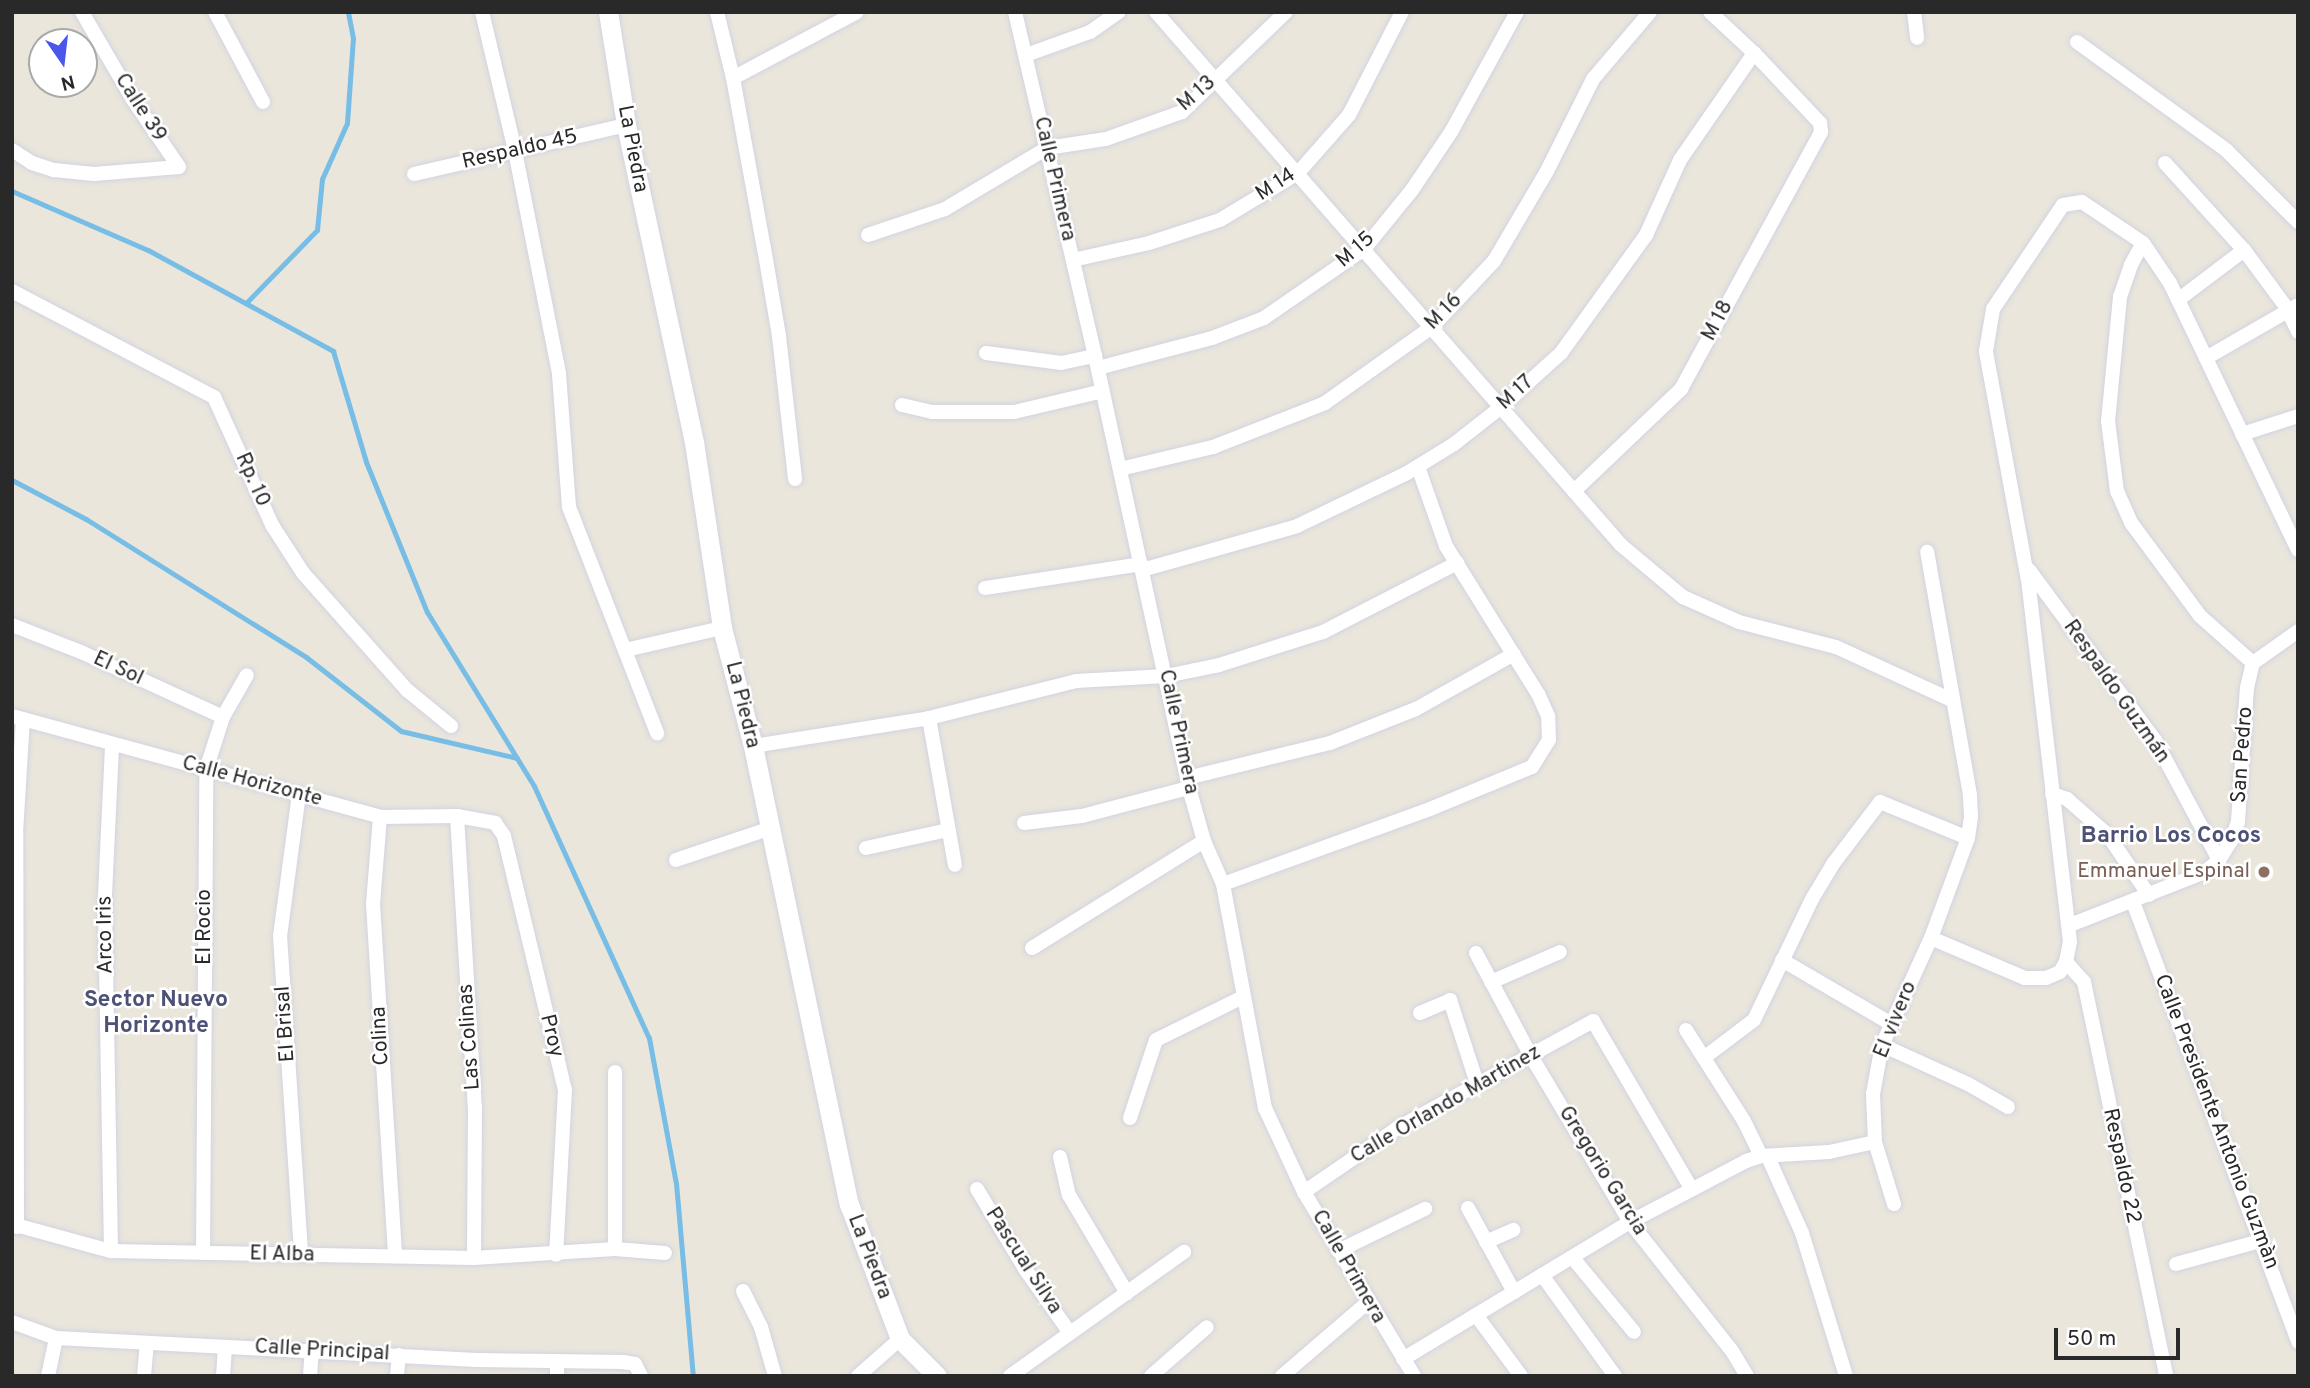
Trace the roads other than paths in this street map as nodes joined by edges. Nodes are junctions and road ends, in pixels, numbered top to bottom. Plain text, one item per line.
1 (82, 12) edge
2 (215, 12) edge
3 (482, 12) edge
4 (608, 12) edge
5 (717, 12) edge
6 (857, 12) edge
7 (1015, 12) edge
8 (1119, 12) edge
9 (1156, 12) edge
10 (1286, 12) edge
11 (1402, 12) edge
12 (1517, 12) edge
13 (1650, 12) edge
14 (1710, 12) edge
15 (1914, 12) edge
16 (1917, 38) dead end
17 (2077, 42) dead end
18 (1754, 53) junction
19 (1026, 55) junction
20 (733, 78) junction
21 (1215, 80) junction
22 (263, 102) dead end
23 (626, 125) junction
24 (1047, 148) junction
25 (12, 150) edge
26 (515, 151) junction
27 (2165, 163) dead end
28 (1298, 173) junction
29 (415, 174) dead end
30 (2298, 222) edge
31 (868, 235) dead end
32 (2143, 243) junction
33 (1364, 249) junction
34 (2244, 250) junction
35 (1073, 260) junction
36 (12, 291) edge
37 (2178, 300) junction
38 (2293, 309) edge
39 (1432, 327) junction
40 (2298, 332) edge
41 (986, 353) dead end
42 (2206, 358) junction
43 (1097, 362) junction
44 (1103, 391) junction
45 (902, 405) dead end
46 (1501, 407) junction
47 (2298, 416) edge
48 (2242, 434) junction
49 (1418, 467) junction
50 (1120, 470) junction
51 (795, 479) dead end
52 (1574, 491) junction
53 (2292, 526) edge
54 (2298, 550) edge
55 (1927, 552) dead end
56 (1457, 563) junction
57 (2025, 565) junction
58 (1142, 567) junction
59 (985, 588) dead end
60 (12, 625) edge
61 (722, 628) junction
62 (2297, 634) edge
63 (625, 650) junction
64 (1514, 654) junction
65 (2253, 663) junction
66 (247, 675) dead end
67 (1166, 676) junction
68 (1952, 700) junction
69 (17, 717) edge
70 (223, 717) junction
71 (929, 718) junction
72 (451, 726) dead end
73 (657, 733) dead end
74 (112, 745) junction
75 (753, 746) junction
76 (206, 769) junction
77 (1188, 783) junction
78 (299, 794) junction
79 (2052, 794) junction
80 (457, 816) junction
81 (380, 817) junction
82 (495, 823) joint
83 (1024, 823) dead end
84 (768, 829) junction
85 (948, 830) junction
86 (1968, 838) junction
87 (1204, 841) junction
88 (866, 848) dead end
89 (676, 860) dead end
90 (2219, 860) junction
91 (955, 865) dead end
92 (1223, 884) junction
93 (2149, 895) junction
94 (2133, 902) junction
95 (2070, 925) junction
96 (1931, 938) junction
97 (1032, 948) dead end
98 (1560, 952) dead end
99 (1476, 953) dead end
100 (1782, 960) junction
101 (2066, 962) junction
102 (1491, 982) junction
103 (1243, 998) junction
104 (1420, 1013) dead end
105 (1890, 1023) junction
106 (1686, 1030) dead end
107 (1881, 1045) junction
108 (1531, 1056) junction
109 (1704, 1057) junction
110 (615, 1072) dead end
111 (1477, 1083) junction
112 (2008, 1107) dead end
113 (1130, 1118) dead end
114 (1875, 1142) junction
115 (1060, 1157) dead end
116 (1764, 1157) junction
117 (1691, 1188) junction
118 (977, 1189) dead end
119 (1304, 1192) junction
120 (1894, 1204) dead end
121 (1468, 1208) dead end
122 (1425, 1209) dead end
123 (1630, 1222) junction
124 (15, 1226) edge
125 (1513, 1230) dead end
126 (2260, 1241) junction
127 (1486, 1242) junction
128 (615, 1250) junction
129 (111, 1251) junction
130 (1338, 1251) junction
131 (665, 1252) dead end
132 (1184, 1252) dead end
133 (203, 1253) junction
134 (301, 1255) junction
135 (556, 1255) junction
136 (395, 1256) junction
137 (1572, 1257) junction
138 (474, 1258) junction
139 (2176, 1264) dead end
140 (1542, 1275) junction
141 (743, 1291) dead end
142 (1514, 1292) junction
143 (1127, 1293) junction
144 (1368, 1302) junction
145 (1476, 1315) junction
146 (12, 1322) edge
147 (1207, 1327) dead end
148 (1634, 1332) dead end
149 (1070, 1333) junction
150 (56, 1338) junction
151 (901, 1339) junction
152 (147, 1342) junction
153 (2298, 1342) edge
154 (225, 1347) junction
155 (312, 1350) junction
156 (399, 1355) junction
157 (1403, 1359) junction
158 (476, 1360) junction
159 (557, 1368) edge
160 (638, 1370) edge
161 (48, 1376) edge
162 (144, 1376) edge
163 (223, 1376) edge
164 (310, 1376) edge
165 (397, 1376) edge
166 (476, 1376) edge
167 (775, 1376) edge
168 (858, 1376) edge
169 (937, 1376) edge
170 (1010, 1376) edge
171 (1151, 1376) edge
172 (1282, 1376) edge
173 (1414, 1376) edge
174 (1521, 1376) edge
175 (1615, 1376) edge
176 (1747, 1376) edge
177 (1846, 1376) edge
178 (2166, 1376) edge

1 - 25 street, Calle 39
2 - 22 street
3 - 26 street
4 - 23 street, La Piedra
5 - 20 street
6 - 20 street
7 - 19 street, Calle Primera
8 - 19 street
9 - 21 street
10 - 21 street, M 13
11 - 28 street, M 14
12 - 33 street, M 15
13 - 39 street, M 16
14 - 18 street
15 - 16 street
17 - 30 street
18 - 46 street, M 17
18 - 52 street, M 18
19 - 24 street, Calle Primera
20 - 51 street
21 - 24 street, M 13
21 - 28 street
23 - 26 street, Respaldo 45
23 - 61 street, La Piedra
24 - 31 street
24 - 35 street, Calle Primera
26 - 29 street, Respaldo 45
26 - 63 street
27 - 34 street
28 - 33 street
28 - 35 street, M 14
32 - 37 street
32 - 57 street
32 - 65 street
33 - 39 street
33 - 43 street, M 15
34 - 37 street
34 - 38 street
35 - 43 street, Calle Primera
36 - 72 street, Rp. 10
37 - 42 street
38 - 40 street
38 - 42 street
39 - 46 street
39 - 50 street, M 16
41 - 43 street, M 15
42 - 48 street
43 - 44 street, Calle Primera
44 - 45 street
44 - 50 street, Calle Primera
46 - 49 street, M 17
46 - 52 street
47 - 48 street
48 - 53 street
49 - 56 street
49 - 58 street, M 17
50 - 58 street, Calle Primera
52 - 68 street
53 - 54 street
55 - 68 street, El vivero
56 - 64 street
56 - 67 street
57 - 79 street
57 - 90 street, Respaldo Guzmán
58 - 59 street, M 17
58 - 67 street, Calle Primera
60 - 70 street, El Sol
61 - 63 street
61 - 75 street, La Piedra
62 - 65 street
63 - 73 street
64 - 77 street
64 - 92 street
65 - 90 street, San Pedro
66 - 70 street, El Rocio
67 - 71 street
67 - 77 street, Calle Primera
68 - 86 street, El vivero
69 - 74 street, Calle Horizonte
69 - 124 street
70 - 76 street, El Rocio
71 - 75 street
71 - 85 street
74 - 76 street, Calle Horizonte
74 - 129 street, Arco Iris
75 - 84 street, La Piedra
76 - 78 street, Calle Horizonte
76 - 133 street, El Rocio
77 - 83 street
77 - 87 street, Calle Primera
78 - 81 street, Calle Horizonte
78 - 134 street, El Brisal
79 - 93 street
79 - 95 street
80 - 81 street, Calle Horizonte
80 - 82 street, Calle Horizonte
80 - 138 street, Las Colinas
81 - 136 street, Colina
82 - 135 street, Proy
84 - 89 street
84 - 151 street, La Piedra
85 - 88 street
85 - 91 street
86 - 96 street, El vivero
86 - 100 street
87 - 92 street, Calle Primera
87 - 97 street
90 - 93 street
92 - 103 street, Calle Primera
93 - 94 street
94 - 95 street
94 - 126 street, Calle Presidente Antonio Guzmàn
95 - 101 street
96 - 101 street
96 - 105 street, El vivero
98 - 102 street
99 - 102 street, Gregorio Garcia
100 - 105 street
100 - 109 street
101 - 178 street, Respaldo 22
102 - 108 street, Gregorio Garcia
103 - 113 street
103 - 119 street, Calle Primera
104 - 111 street
105 - 107 street, El vivero
106 - 109 street
107 - 112 street
107 - 114 street, El vivero
108 - 111 street, Calle Orlando Martinez
108 - 117 street, Calle Orlando Martinez
108 - 123 street, Gregorio Garcia
109 - 116 street
110 - 128 street
111 - 119 street, Calle Orlando Martinez
114 - 116 street
114 - 120 street, El vivero
115 - 143 street
116 - 117 street
116 - 177 street
117 - 123 street
118 - 149 street, Pascual Silva
119 - 130 street, Calle Primera
121 - 127 street
122 - 130 street
123 - 137 street
123 - 176 street, Gregorio Garcia
124 - 129 street, El Alba
125 - 127 street
126 - 139 street
126 - 153 street, Calle Presidente Antonio Guzmàn
127 - 142 street
128 - 131 street, El Alba
128 - 135 street, El Alba
129 - 133 street, El Alba
130 - 144 street, Calle Primera
132 - 143 street
133 - 134 street, El Alba
134 - 136 street, El Alba
135 - 138 street, El Alba
136 - 138 street, El Alba
137 - 140 street
137 - 148 street
140 - 142 street
140 - 175 street
141 - 167 street
142 - 145 street
143 - 149 street
144 - 157 street, Calle Primera
144 - 172 street
145 - 157 street
145 - 174 street
146 - 150 street, Calle Principal
147 - 171 street
149 - 170 street
150 - 152 street, Calle Principal
150 - 161 street
151 - 168 street
151 - 169 street, La Piedra
152 - 154 street, Calle Principal
152 - 162 street
154 - 155 street, Calle Principal
154 - 163 street
155 - 156 street, Calle Principal
155 - 164 street
156 - 158 street, Calle Principal
156 - 165 street
157 - 173 street, Calle Primera
158 - 159 street, Calle Principal
158 - 166 street
159 - 160 street, Calle Principal

